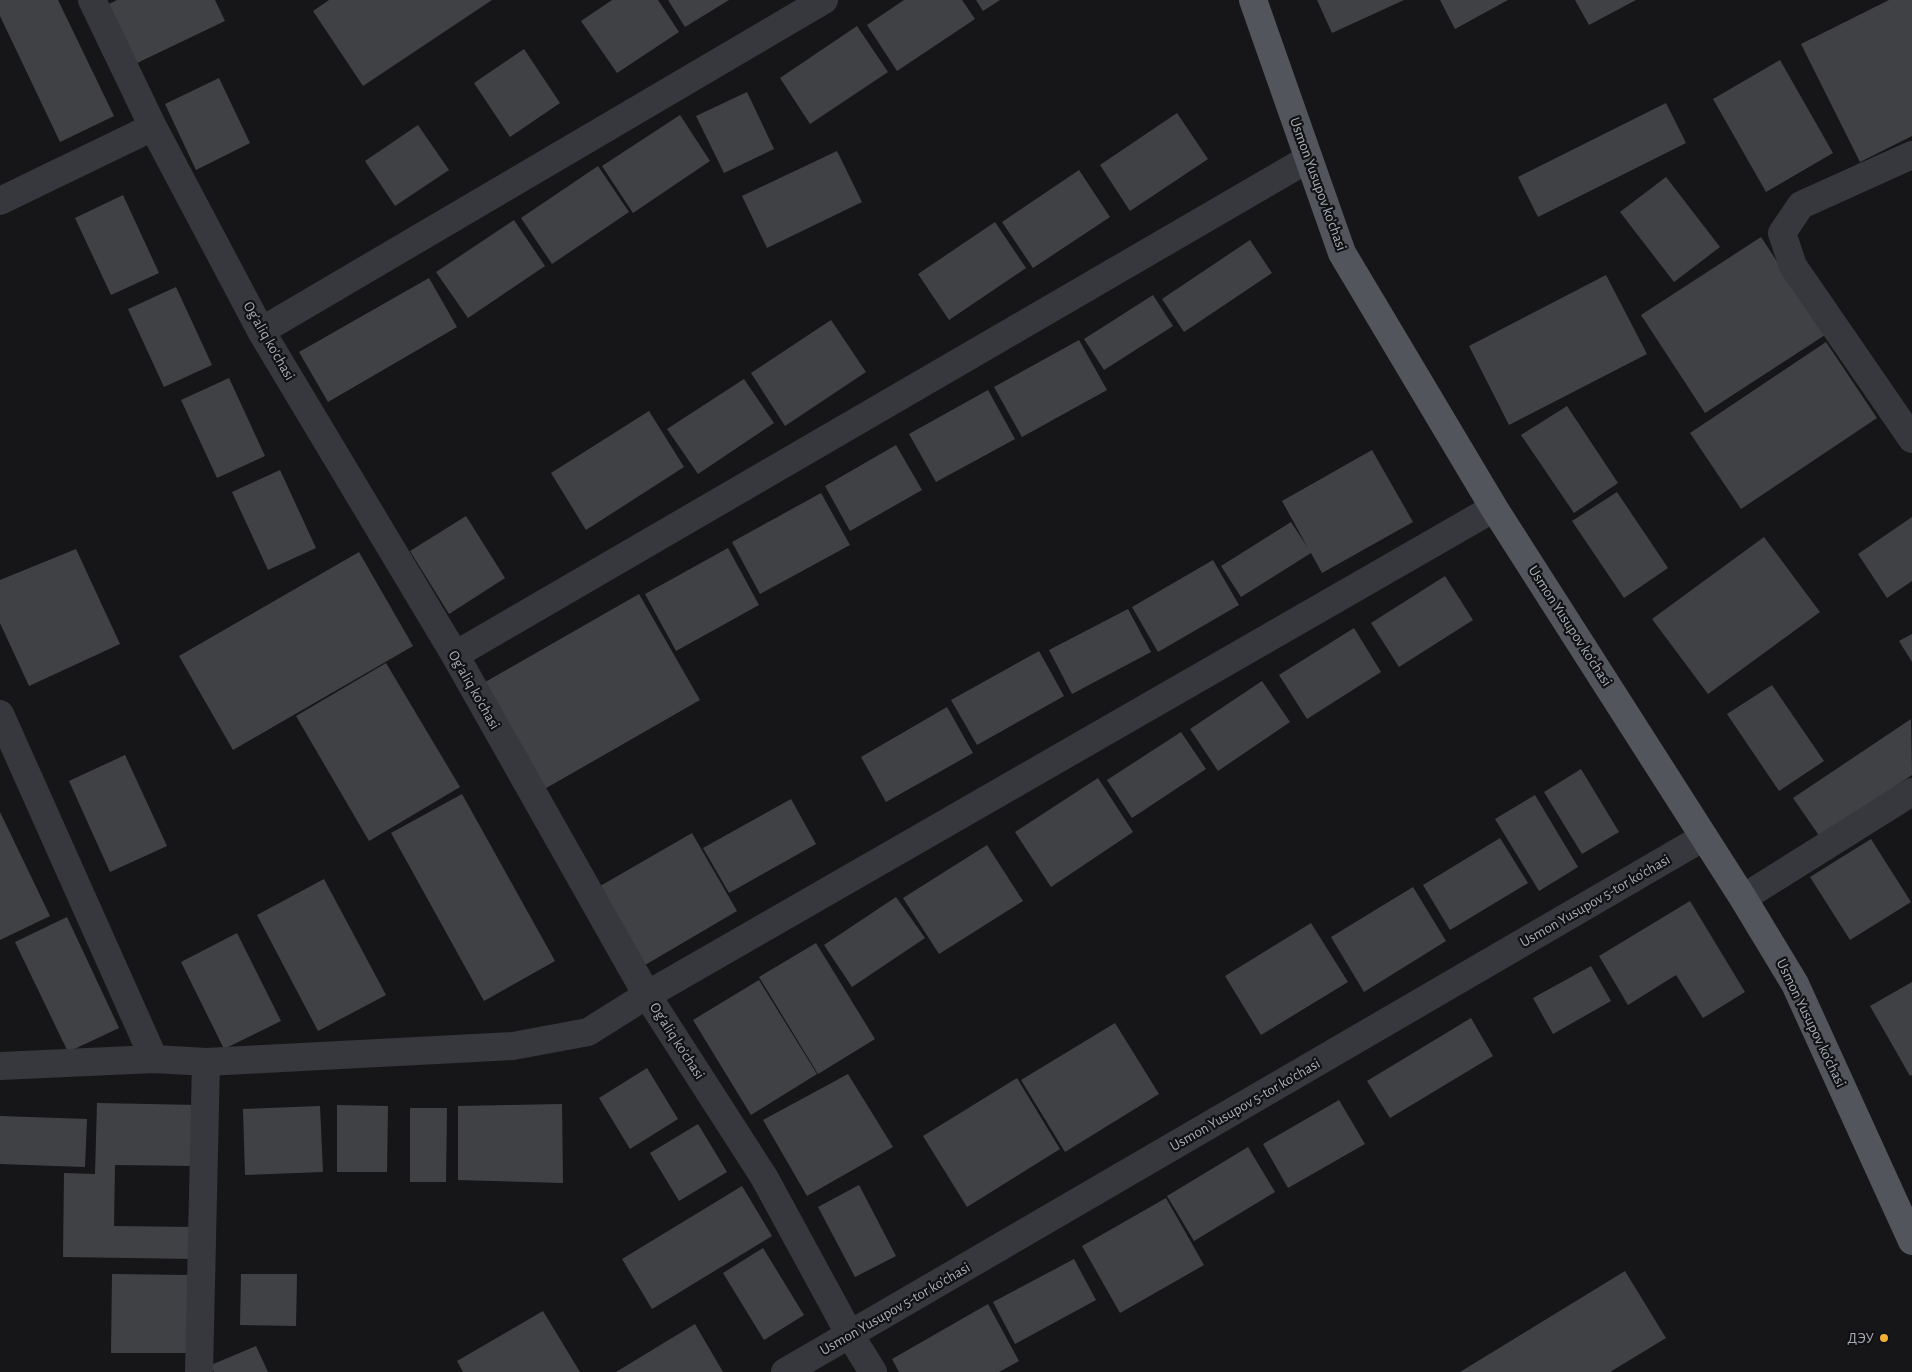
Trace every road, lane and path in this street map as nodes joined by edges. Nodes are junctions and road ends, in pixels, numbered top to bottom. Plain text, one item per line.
1 (92, 0) edge
2 (824, 0) edge
3 (1253, 0) edge
4 (154, 127) junction
5 (1912, 155) edge
6 (1308, 159) junction
7 (0, 201) edge
8 (261, 331) junction
9 (1912, 439) edge
10 (1494, 508) junction
11 (455, 655) junction
12 (0, 714) edge
13 (1912, 792) edge
14 (1704, 837) junction
15 (1743, 898) junction
16 (647, 994) junction
17 (154, 1059) junction
18 (206, 1062) junction
19 (0, 1066) edge
20 (1912, 1241) edge
21 (850, 1335) junction
22 (199, 1372) edge
23 (785, 1372) edge
24 (872, 1372) edge

1 - 4 street, Og'aliq ko'chasi
2 - 8 street
3 - 6 main road, Usmon Yusupov ko'chasi
4 - 7 street
4 - 8 street, Og'aliq ko'chasi
5 - 9 street
6 - 10 main road, Usmon Yusupov ko'chasi
6 - 11 street
8 - 11 street, Og'aliq ko'chasi
10 - 14 main road, Usmon Yusupov ko'chasi
10 - 16 street
11 - 16 street, Og'aliq ko'chasi
12 - 17 street
13 - 15 street
14 - 15 main road, Usmon Yusupov ko'chasi
14 - 21 street, Usmon Yusupov 5-tor ko'chasi
15 - 20 main road, Usmon Yusupov ko'chasi
16 - 18 street
16 - 21 street, Og'aliq ko'chasi
17 - 18 street
17 - 19 street
18 - 22 street
21 - 23 street, Usmon Yusupov 5-tor ko'chasi
21 - 24 street, Og'aliq ko'chasi

